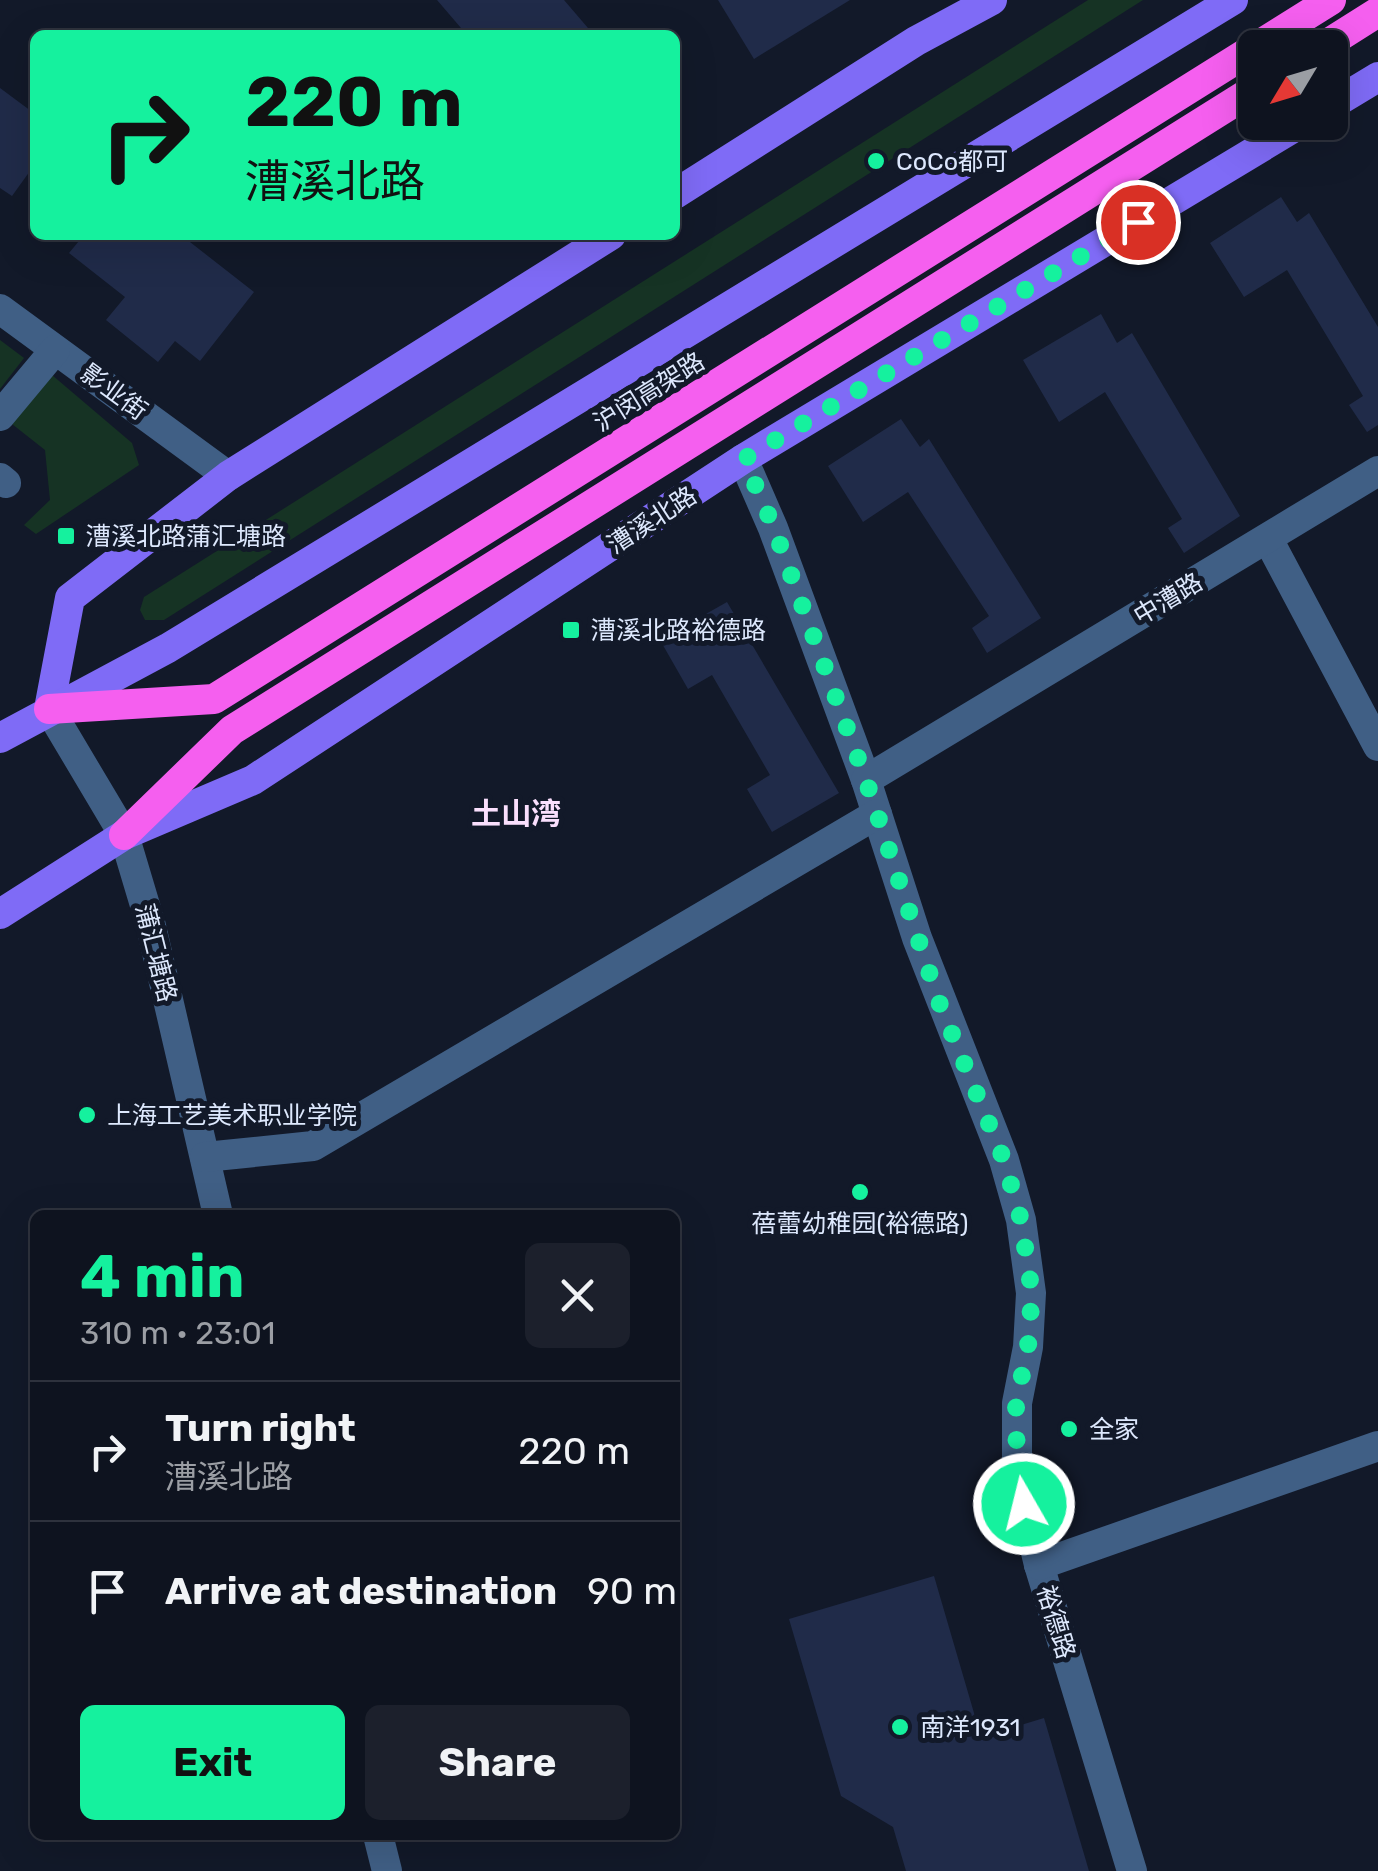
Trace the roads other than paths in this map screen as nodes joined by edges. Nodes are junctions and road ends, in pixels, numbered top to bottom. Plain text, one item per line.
1 (992, 0) edge
2 (1233, 0) edge
3 (1331, 0) edge
4 (1378, 12) edge
5 (1348, 31) edge
6 (1378, 78) edge
7 (1348, 96) edge
8 (1238, 100) edge
9 (1273, 140) edge
10 (680, 191) edge
11 (603, 240) edge
12 (0, 309) edge
13 (55, 350) junction
14 (0, 416) edge
15 (744, 459) junction
16 (1378, 471) edge
17 (228, 476) junction
18 (1268, 539) junction
19 (49, 709) junction
20 (0, 738) edge
21 (1378, 746) edge
22 (866, 780) junction
23 (877, 814) junction
24 (124, 835) junction
25 (0, 914) edge
26 (205, 1158) junction
27 (217, 1210) edge
28 (1378, 1446) edge
29 (1038, 1565) junction
30 (379, 1840) edge
31 (388, 1871) edge
32 (1132, 1871) edge

1 - 10 main road
2 - 19 main road
3 - 19 highway, 沪闵高架路
4 - 5 highway
6 - 7 main road
8 - 24 highway
9 - 15 main road, 漕溪北路
11 - 17 main road
12 - 13 street, 影业街
13 - 14 street
13 - 17 street, 影业街
15 - 22 street, 裕德路
15 - 24 main road, 漕溪北路
16 - 18 street, 中漕路
17 - 19 main road
18 - 21 street
18 - 22 street, 中漕路
19 - 20 main road
19 - 24 street, 蒲汇塘路
22 - 23 street, 裕德路
23 - 26 street
23 - 29 street, 裕德路
24 - 25 main road, 漕溪北路
24 - 26 street, 蒲汇塘路
26 - 27 street, 蒲汇塘路
28 - 29 street
29 - 32 street, 裕德路
30 - 31 street

